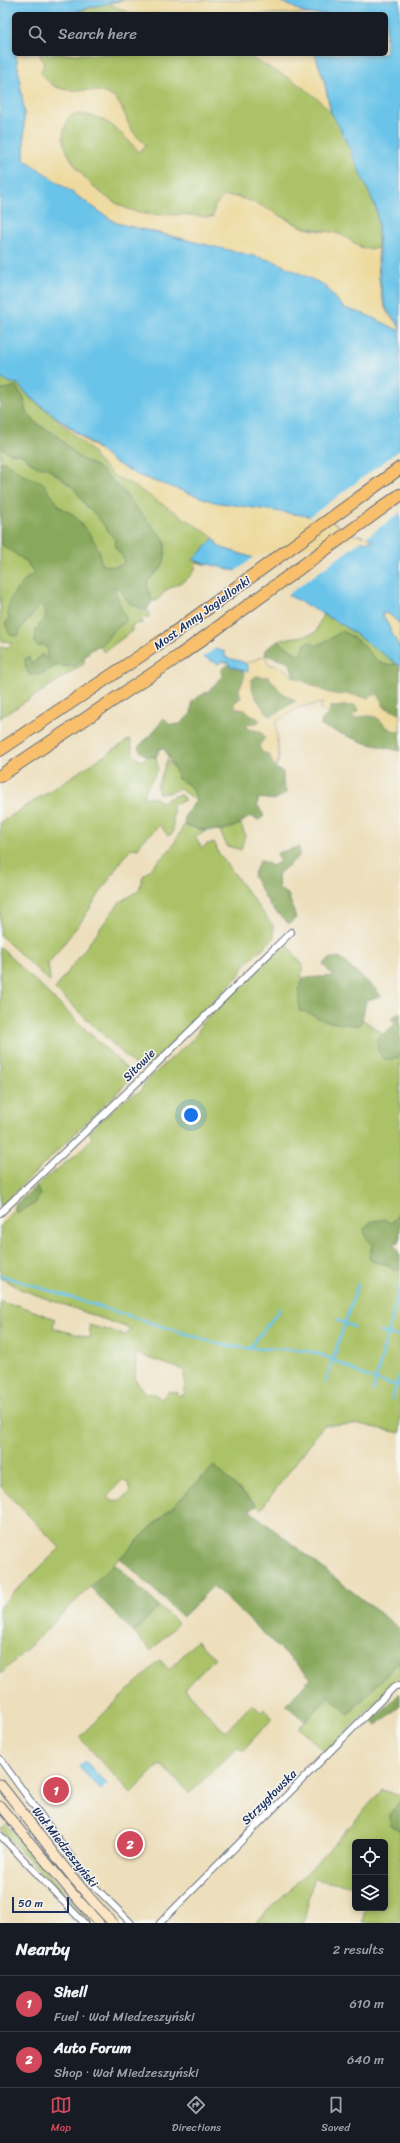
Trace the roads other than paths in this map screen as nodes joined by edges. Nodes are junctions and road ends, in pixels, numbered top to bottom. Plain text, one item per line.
1 (400, 468) edge
2 (400, 495) edge
3 (0, 750) edge
4 (0, 776) edge
5 (291, 932) dead end
6 (0, 1213) edge
7 (397, 1686) edge
8 (0, 1758) edge
9 (0, 1784) edge
10 (0, 1806) edge
11 (0, 1835) edge
12 (84, 1923) edge
13 (99, 1923) edge
14 (113, 1923) edge
15 (131, 1923) edge
16 (160, 1923) edge

1 - 3 highway, Most Anny Jagiellonki
2 - 4 highway, Most Anny Jagiellonki
5 - 6 street, Sitowie
7 - 16 street, Strzygłowska
8 - 15 street, Wał Miedzeszyński
9 - 14 main road, Wał Miedzeszyński
10 - 13 main road, Wał Miedzeszyński
11 - 12 street

